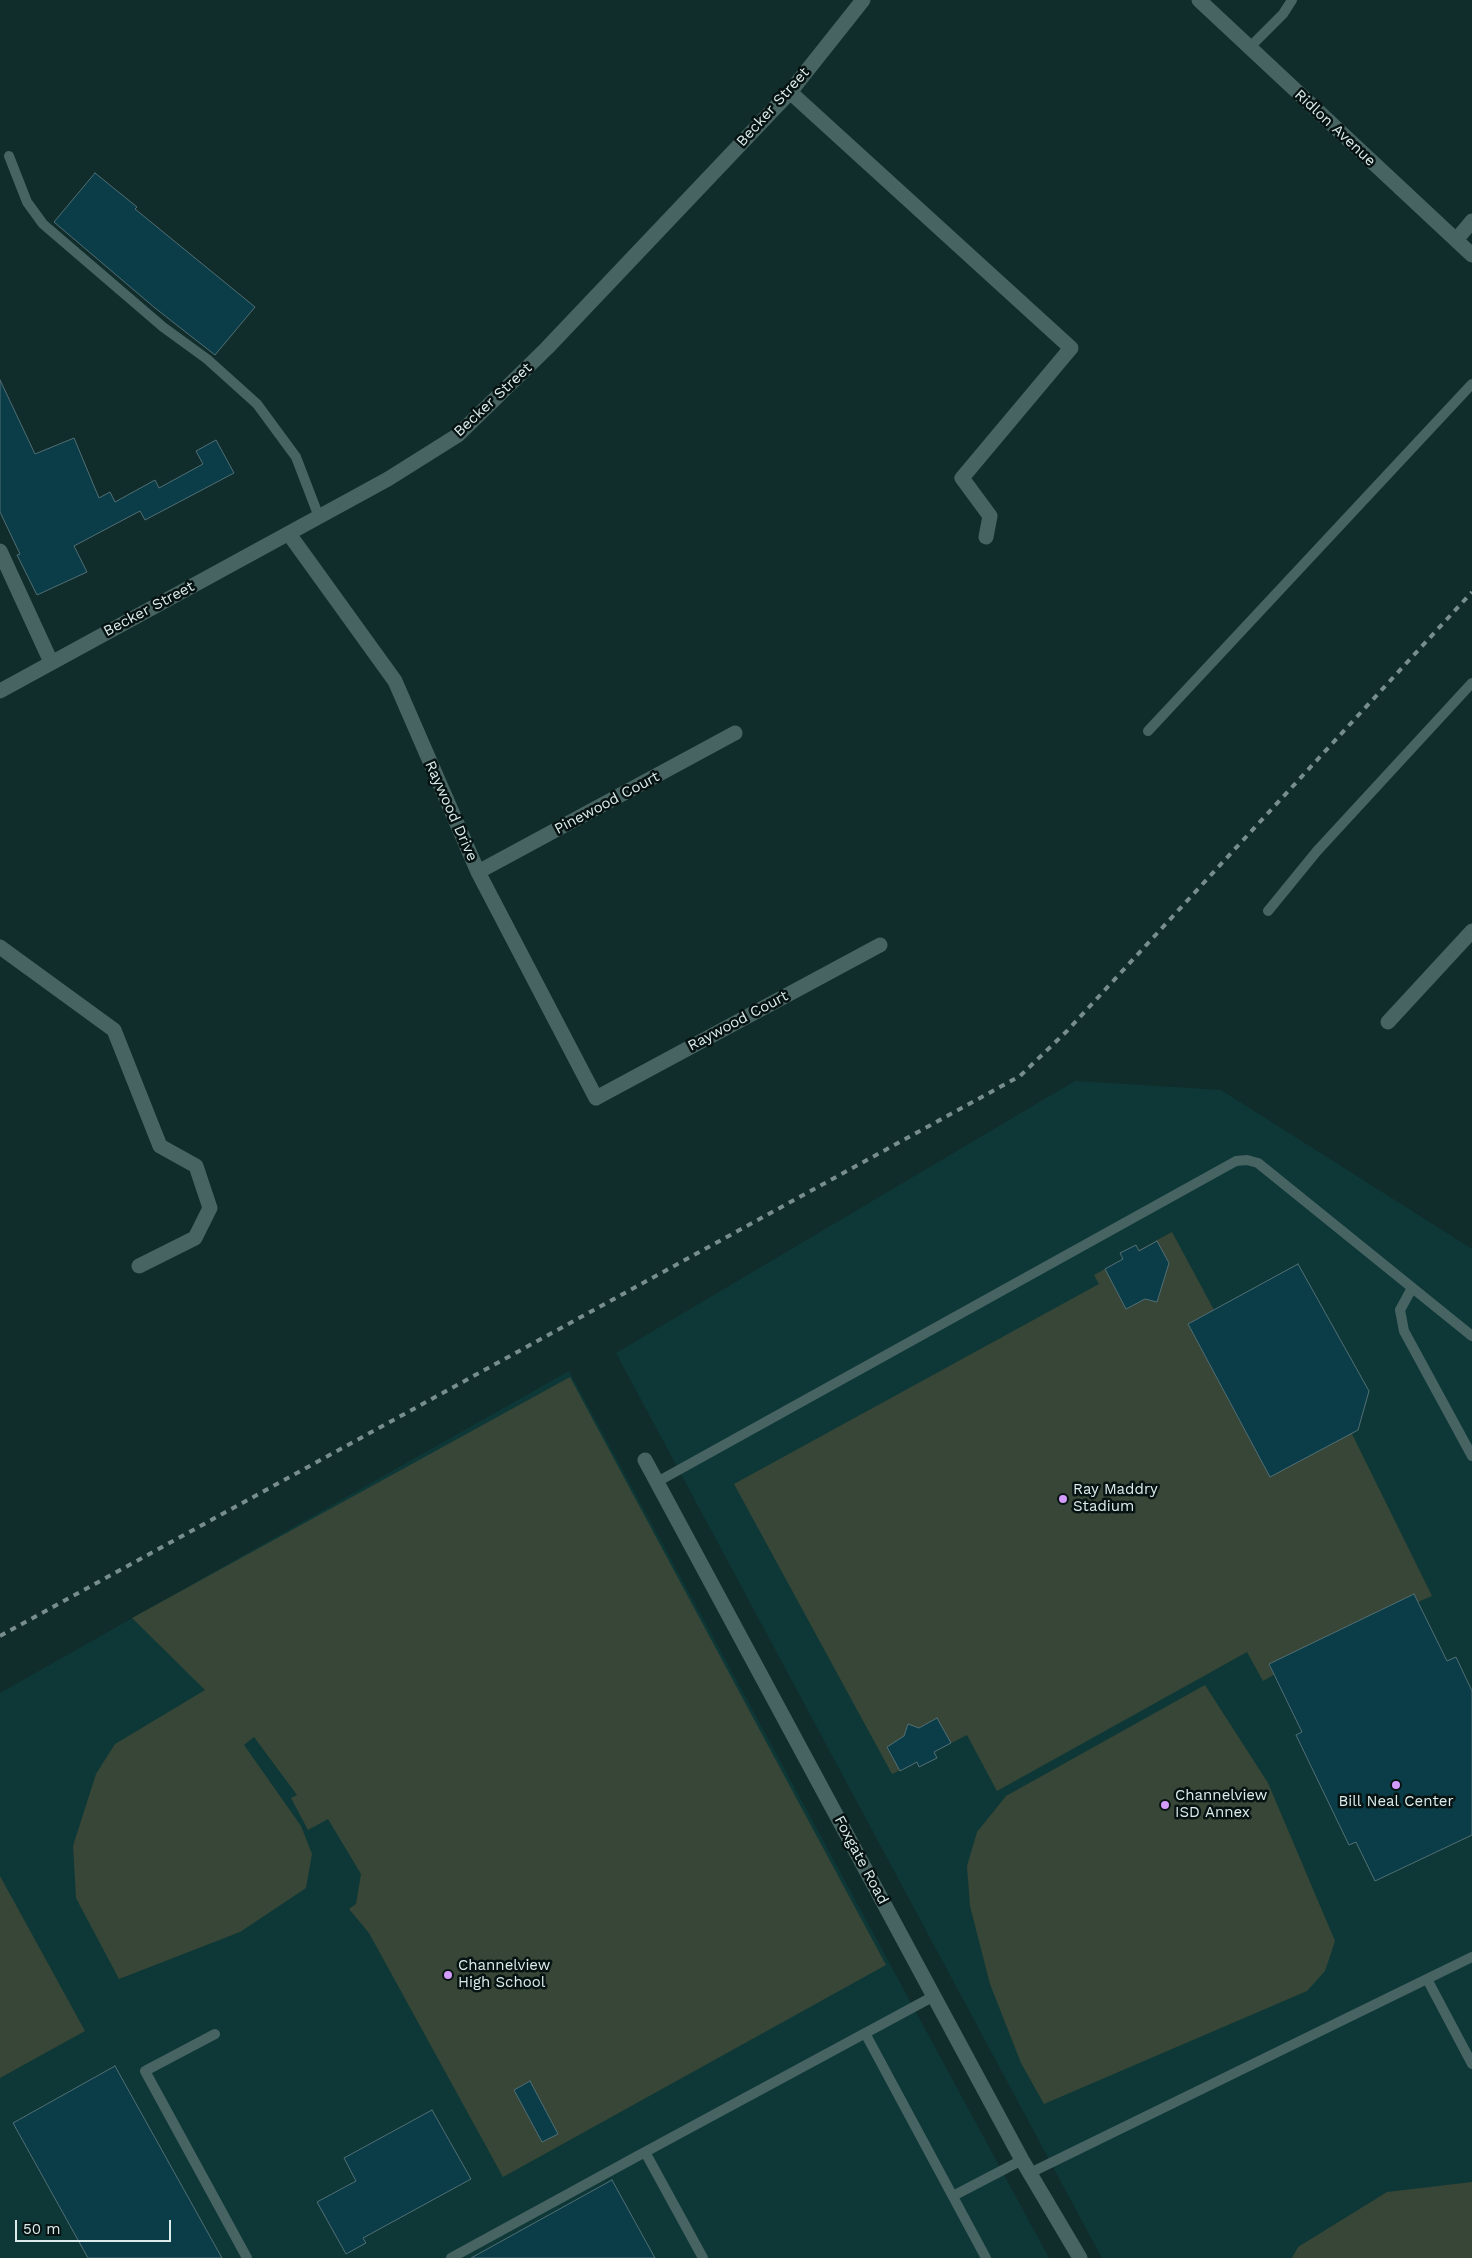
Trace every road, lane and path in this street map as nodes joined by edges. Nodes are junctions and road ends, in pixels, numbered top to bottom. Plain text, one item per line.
1 (863, 0) edge
2 (1292, 0) edge
3 (1205, 2) edge
4 (1249, 48) junction
5 (790, 92) junction
6 (9, 156) dead end
7 (1472, 221) edge
8 (1456, 240) junction
9 (1472, 255) edge
10 (1472, 384) edge
11 (319, 517) junction
12 (289, 534) junction
13 (986, 537) dead end
14 (0, 551) edge
15 (52, 662) junction
16 (1472, 683) edge
17 (0, 691) edge
18 (1148, 731) dead end
19 (735, 733) dead end
20 (478, 872) junction
21 (1268, 911) dead end
22 (1472, 931) edge
23 (880, 945) dead end
24 (0, 947) edge
25 (1388, 1022) dead end
26 (596, 1098) joint
27 (139, 1266) dead end
28 (1412, 1288) junction
29 (1472, 1336) edge
30 (1472, 1456) edge
31 (646, 1460) dead end
32 (657, 1482) junction
33 (1472, 1957) edge
34 (1427, 1979) junction
35 (934, 1996) junction
36 (865, 2033) junction
37 (215, 2034) dead end
38 (1472, 2064) edge
39 (645, 2152) junction
40 (1022, 2160) junction
41 (1030, 2173) junction
42 (954, 2196) junction
43 (247, 2258) edge
44 (451, 2258) edge
45 (703, 2258) edge
46 (986, 2258) edge
47 (1080, 2258) edge

1 - 5 street, Becker Street
2 - 4 lane
3 - 4 street, Ridlon Avenue
4 - 8 street, Ridlon Avenue
5 - 11 street, Becker Street
5 - 13 street
6 - 11 lane
7 - 8 street
8 - 9 street, Ridlon Avenue
10 - 18 lane
11 - 12 street, Becker Street
12 - 15 street, Becker Street
12 - 20 street, Raywood Drive
14 - 15 street
15 - 17 street, Becker Street
16 - 21 lane
19 - 20 street, Pinewood Court
20 - 26 street, Raywood Drive
22 - 25 street
23 - 26 street, Raywood Court
24 - 27 street
28 - 29 lane
28 - 30 lane
28 - 32 lane
31 - 32 street, Foxgate Road
32 - 35 street, Foxgate Road
33 - 34 lane
34 - 38 lane
34 - 41 lane
35 - 36 lane
35 - 40 street, Foxgate Road
36 - 39 lane
36 - 42 lane
37 - 43 lane
39 - 44 lane
39 - 45 lane
40 - 41 street, Foxgate Road
40 - 42 lane
41 - 47 street, Foxgate Road
42 - 46 lane

